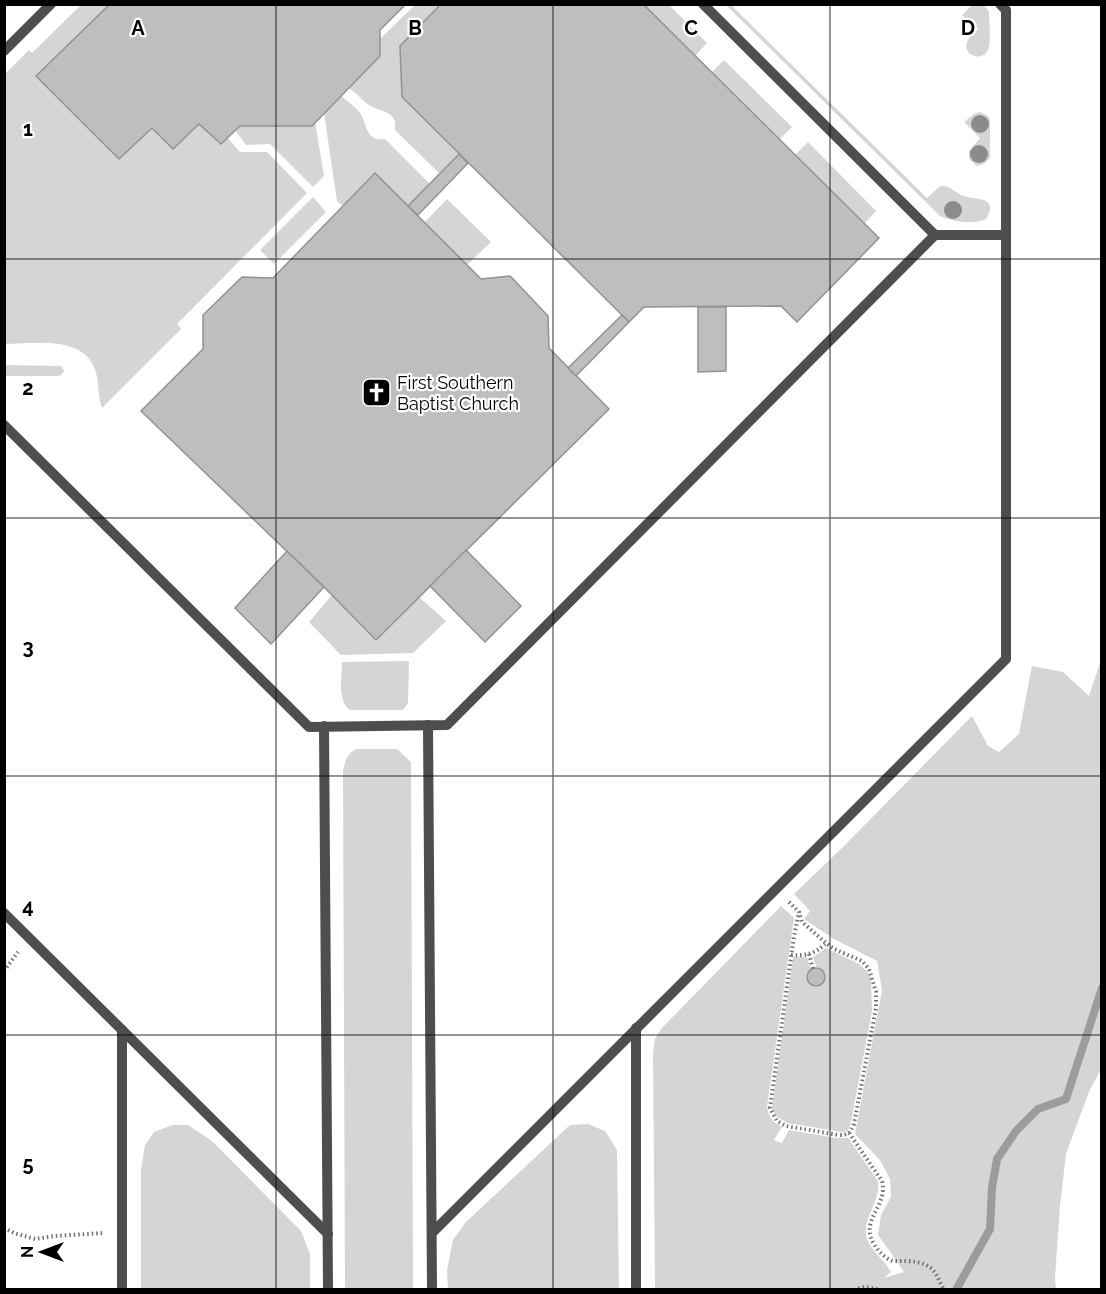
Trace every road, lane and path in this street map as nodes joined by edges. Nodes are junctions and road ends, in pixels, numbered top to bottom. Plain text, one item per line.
1 (51, 4) edge
2 (703, 4) edge
3 (1000, 4) edge
4 (4, 51) edge
5 (935, 235) junction
6 (1006, 236) junction
7 (4, 425) edge
8 (428, 725) junction
9 (324, 726) junction
10 (776, 888) junction
11 (798, 912) junction
12 (4, 913) edge
13 (826, 944) junction
14 (18, 952) dead end
15 (809, 954) junction
16 (791, 955) junction
17 (813, 969) dead end
18 (4, 971) edge
19 (636, 1028) junction
20 (122, 1030) junction
21 (849, 1133) junction
22 (4, 1228) edge
23 (122, 1233) junction
24 (432, 1233) junction
25 (328, 1234) junction
26 (122, 1290) edge
27 (328, 1290) edge
28 (432, 1290) edge
29 (636, 1290) edge
30 (854, 1290) edge
31 (881, 1290) edge
32 (944, 1290) edge

1 - 4 lane
2 - 5 lane
3 - 6 lane
5 - 6 lane
5 - 8 lane
6 - 10 lane
7 - 9 lane
8 - 9 lane
8 - 24 lane
9 - 25 lane
10 - 11 path
10 - 19 lane
11 - 13 path
11 - 16 path
12 - 20 lane
13 - 15 path
13 - 21 path
14 - 18 path
15 - 16 path
15 - 17 path
16 - 21 path
19 - 24 lane
19 - 29 lane
20 - 23 lane
20 - 25 lane
21 - 32 path
22 - 23 path
23 - 26 lane
24 - 28 lane
25 - 27 lane
30 - 31 path

